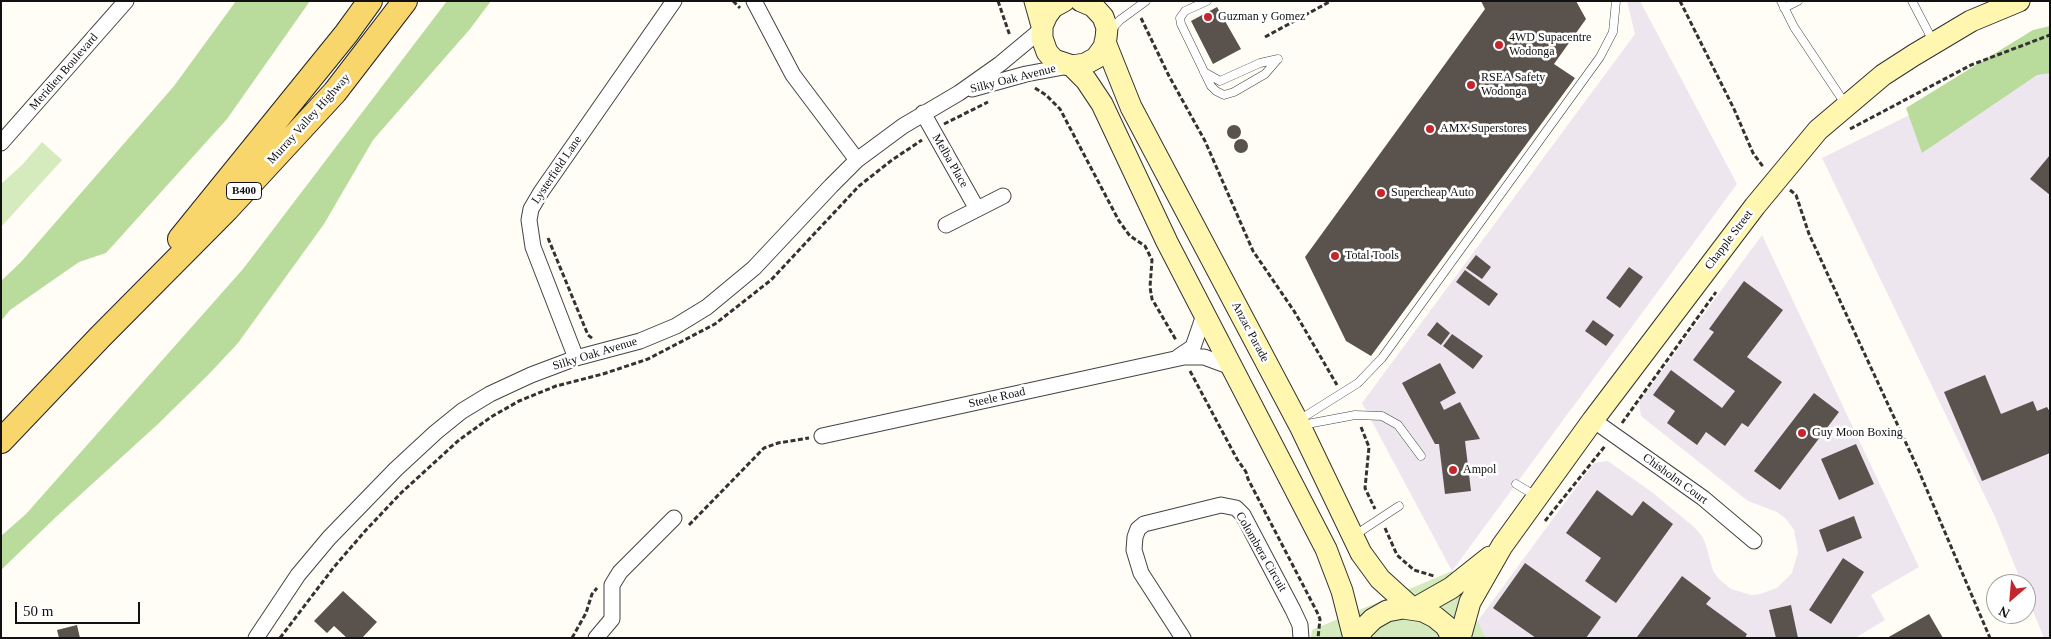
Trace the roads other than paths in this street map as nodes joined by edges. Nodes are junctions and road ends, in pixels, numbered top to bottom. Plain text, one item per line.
1 (126, 1) edge
2 (370, 1) edge
3 (405, 1) edge
4 (674, 1) edge
5 (754, 1) edge
6 (1035, 1) edge
7 (1080, 1) edge
8 (1146, 1) edge
9 (1207, 1) edge
10 (1616, 1) edge
11 (1798, 1) edge
12 (1912, 1) edge
13 (2019, 1) edge
14 (1783, 5) edge
15 (1042, 27) junction
16 (1106, 40) junction
17 (1934, 43) junction
18 (1070, 66) junction
19 (1204, 71) junction
20 (958, 93) junction
21 (1846, 105) junction
22 (923, 113) junction
23 (1, 143) edge
24 (857, 160) junction
25 (1003, 196) dead end
26 (977, 209) junction
27 (946, 225) dead end
28 (1204, 315) junction
29 (100, 337) junction
30 (1179, 357) junction
31 (576, 358) junction
32 (1231, 367) junction
33 (1593, 420) junction
34 (1298, 423) junction
35 (822, 436) road end
36 (1, 441) edge
37 (1420, 456) dead end
38 (1516, 484) dead end
39 (1539, 497) junction
40 (1399, 506) dead end
41 (674, 518) road end
42 (1353, 536) junction
43 (1754, 541) dead end
44 (1502, 546) junction
45 (1414, 609) junction
46 (256, 638) edge
47 (596, 638) edge
48 (1183, 638) edge
49 (1301, 638) edge
50 (1354, 638) edge
51 (1358, 638) edge
52 (1452, 638) edge
53 (1460, 638) edge

1 - 23 street, Meridien Boulevard
2 - 29 main road, Murray Valley Highway / B400
3 - 29 main road, Murray Valley Highway / B400
4 - 31 street, Lysterfield Lane
5 - 24 street
6 - 15 main road
7 - 15 main road
7 - 16 main road
8 - 16 lane
9 - 19 lane
10 - 34 lane
11 - 14 lane
12 - 17 lane
13 - 17 main road, Chapple Street
14 - 21 lane
15 - 18 main road
15 - 20 street, Silky Oak Avenue
16 - 18 main road
16 - 34 main road, Anzac Parade
17 - 21 main road, Chapple Street
18 - 20 street, Silky Oak Avenue
18 - 28 main road
19 - 19 lane
20 - 22 street, Silky Oak Avenue
21 - 33 main road, Chapple Street
22 - 24 street, Silky Oak Avenue
22 - 26 street, Melba Place
24 - 31 street, Silky Oak Avenue
25 - 26 street
26 - 27 street
28 - 30 street
28 - 32 main road
29 - 36 main road, Murray Valley Highway / B400
30 - 32 street, Steele Road
30 - 35 street, Steele Road
31 - 46 street, Silky Oak Avenue
32 - 50 main road
33 - 39 main road, Chapple Street
33 - 43 street, Chisholm Court
34 - 37 lane
34 - 42 main road, Anzac Parade
38 - 39 lane
39 - 44 main road, Chapple Street
40 - 42 lane
41 - 47 street
42 - 45 main road, Anzac Parade
44 - 45 main road, Chapple Street
44 - 53 main road, Chapple Street
45 - 51 main road
45 - 52 main road
48 - 49 street, Colombera Circuit

